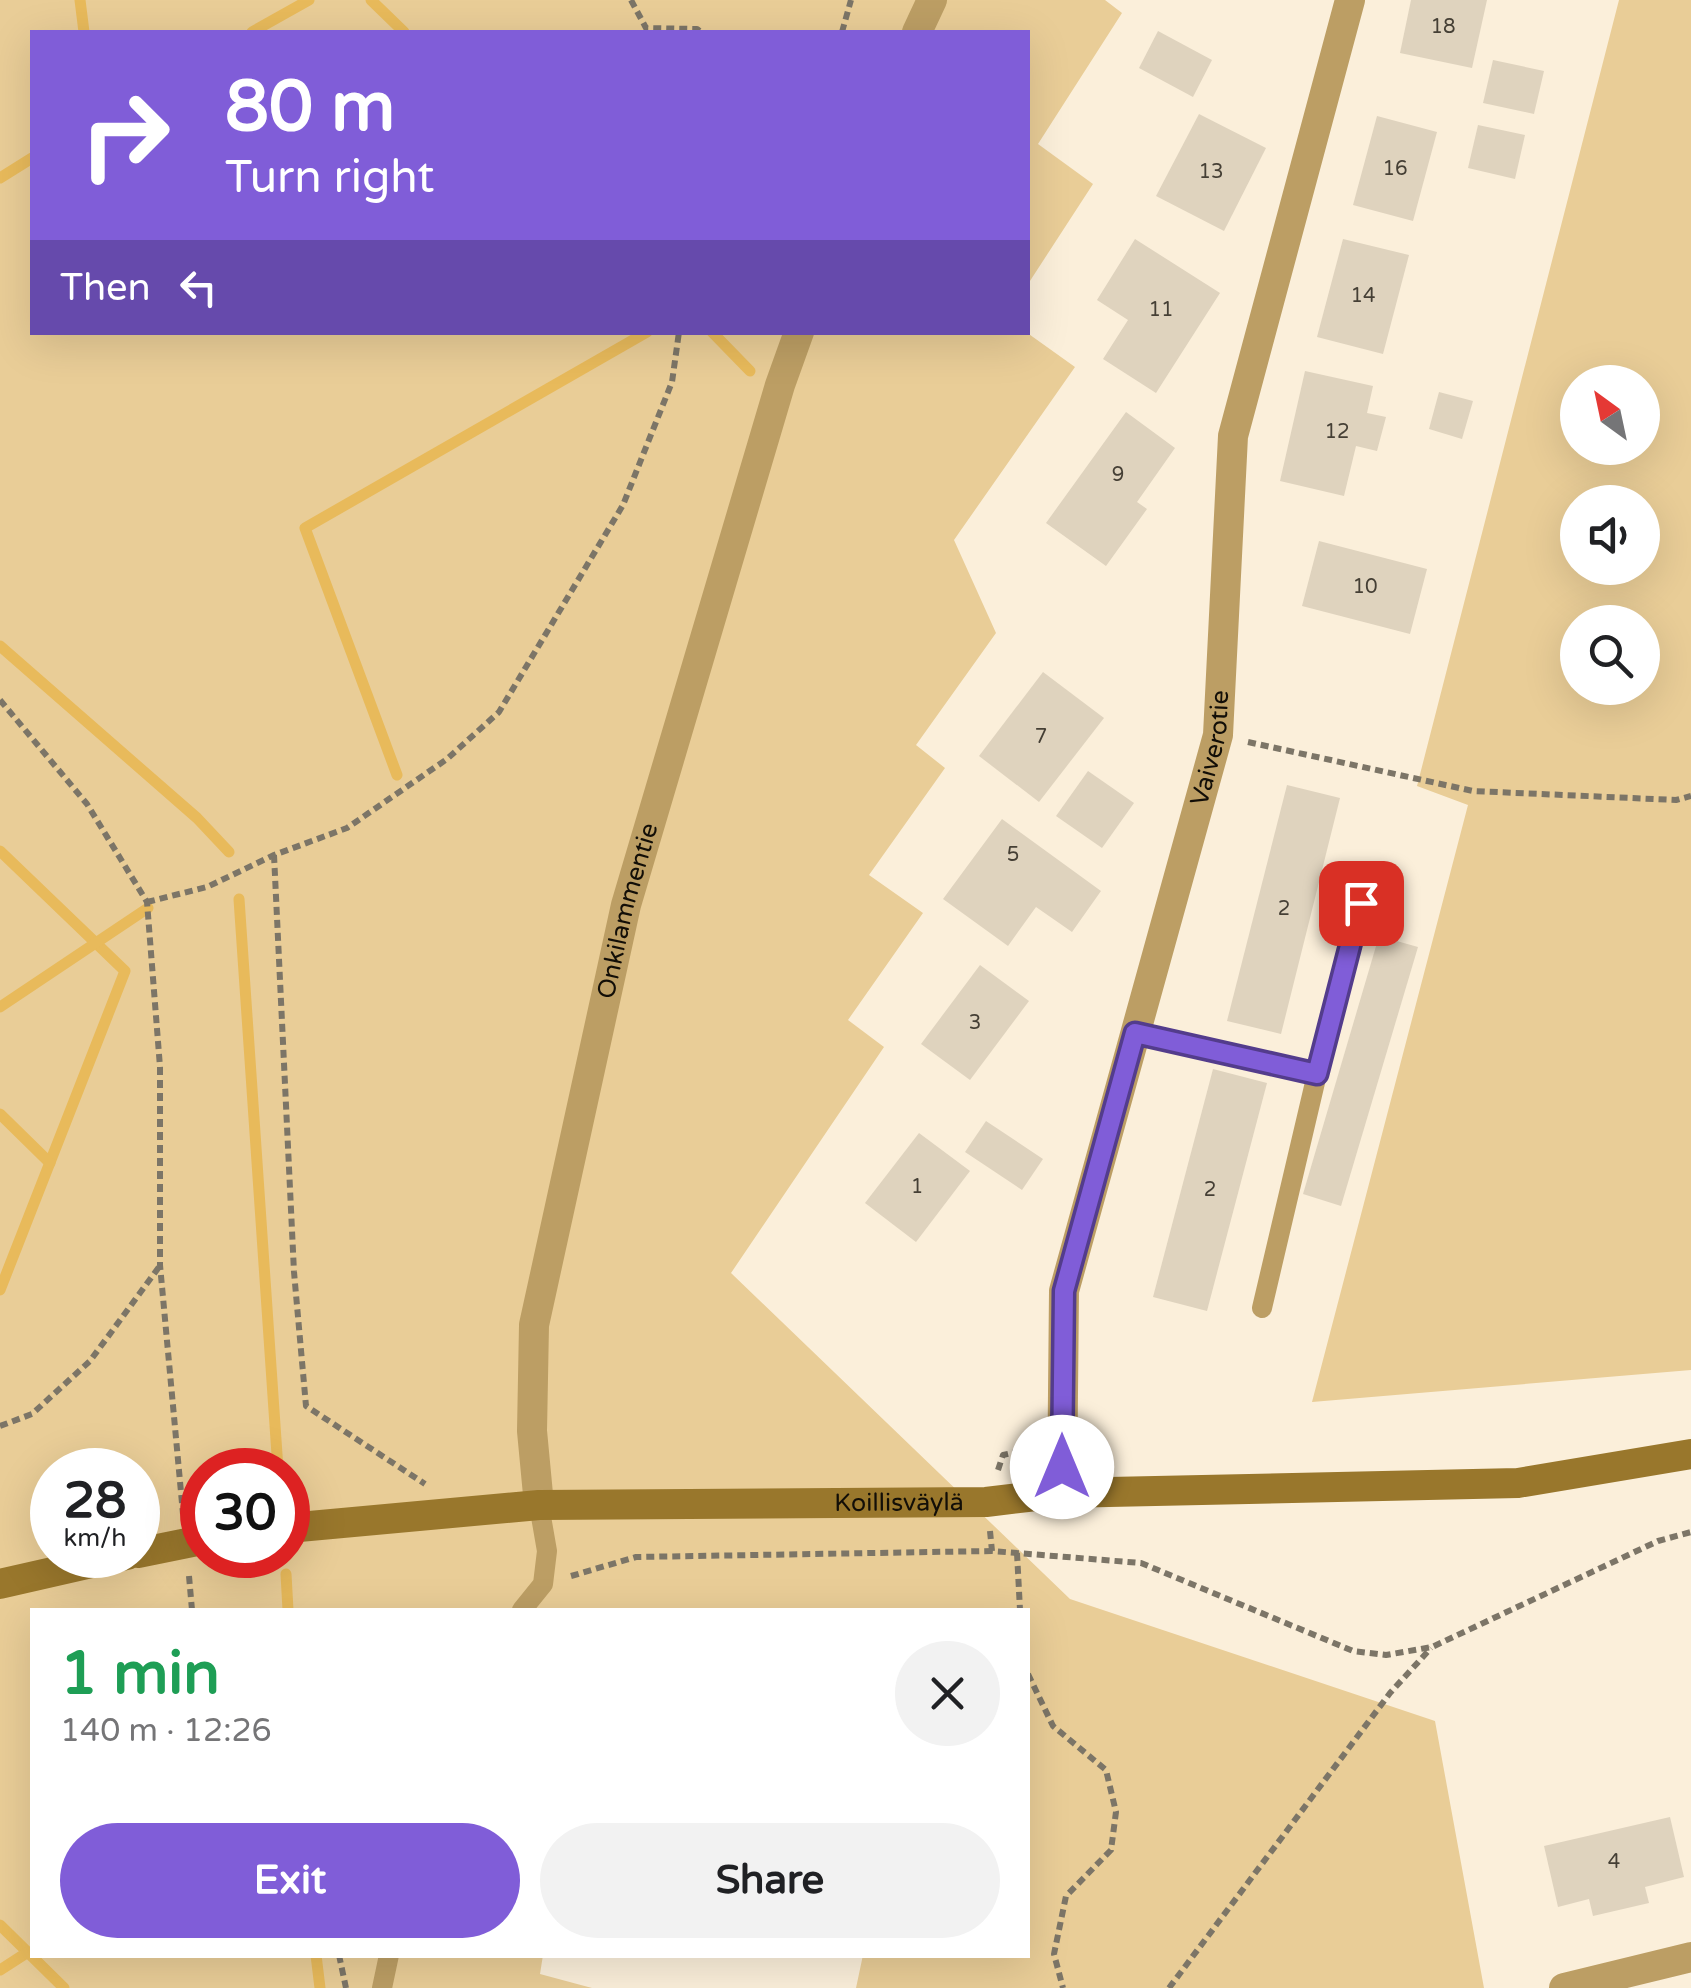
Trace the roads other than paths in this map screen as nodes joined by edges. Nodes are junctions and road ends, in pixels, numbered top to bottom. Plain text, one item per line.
1 (932, 0) edge
2 (1350, 0) edge
3 (917, 30) edge
4 (798, 335) edge
5 (1361, 903) dead end
6 (1135, 1033) junction
7 (1317, 1074) junction
8 (1262, 1308) dead end
9 (1691, 1454) edge
10 (1062, 1493) junction
11 (539, 1506) junction
12 (310, 1525) edge
13 (30, 1577) edge
14 (0, 1584) edge
15 (524, 1608) edge
16 (1691, 1957) edge
17 (388, 1958) edge
18 (382, 1988) edge
19 (1564, 1988) edge

1 - 3 street
2 - 6 street, Vaiverotie
4 - 11 street, Onkilammentie
5 - 7 lane
6 - 7 lane
6 - 10 street, Vaiverotie
7 - 8 lane
9 - 10 street, Koillisväylä
10 - 11 street, Koillisväylä
11 - 12 street, Koillisväylä
11 - 15 lane
13 - 14 street
16 - 19 street
17 - 18 lane

